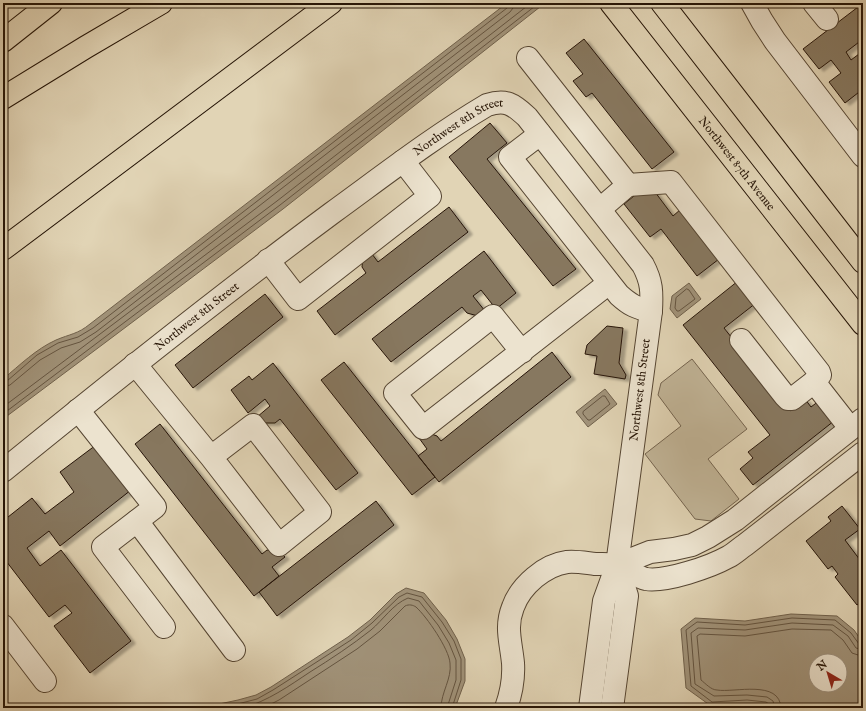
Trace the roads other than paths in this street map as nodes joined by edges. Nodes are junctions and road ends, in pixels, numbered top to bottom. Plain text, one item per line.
1 (51, 3) edge
2 (161, 3) edge
3 (331, 3) edge
4 (611, 3) edge
5 (662, 3) edge
6 (752, 3) edge
7 (3, 41) edge
8 (528, 58) dead end
9 (3, 98) edge
10 (540, 134) junction
11 (859, 142) edge
12 (403, 161) junction
13 (628, 185) junction
14 (600, 209) junction
15 (3, 249) edge
16 (268, 260) junction
17 (863, 262) edge
18 (609, 283) junction
19 (651, 311) junction
20 (863, 324) edge
21 (741, 340) dead end
22 (522, 352) junction
23 (136, 364) junction
24 (814, 382) junction
25 (78, 410) junction
26 (857, 424) edge
27 (863, 453) edge
28 (211, 457) junction
29 (3, 471) edge
30 (137, 521) junction
31 (617, 565) junction
32 (3, 626) edge
33 (164, 627) dead end
34 (234, 650) dead end
35 (45, 681) dead end
36 (506, 708) edge
37 (590, 708) edge
38 (612, 708) edge

1 - 7 main road
2 - 9 main road
3 - 15 main road
4 - 20 main road, Northwest 87th Avenue
5 - 17 main road
6 - 11 street
8 - 13 street
10 - 12 street, Northwest 8th Street
10 - 14 street, Northwest 8th Street
10 - 18 street
12 - 16 street, Northwest 8th Street
12 - 16 street
13 - 14 street
13 - 24 street
14 - 19 street, Northwest 8th Street
16 - 23 street, Northwest 8th Street
18 - 19 street
18 - 22 street
19 - 31 street, Northwest 8th Street
21 - 24 street
22 - 22 street
23 - 25 street, Northwest 8th Street
23 - 28 street
24 - 26 street
25 - 29 street, Northwest 8th Street
25 - 30 street
26 - 31 street
27 - 31 street
28 - 28 street
30 - 33 street
30 - 34 street
31 - 36 street
31 - 37 street
31 - 38 street
32 - 35 street

